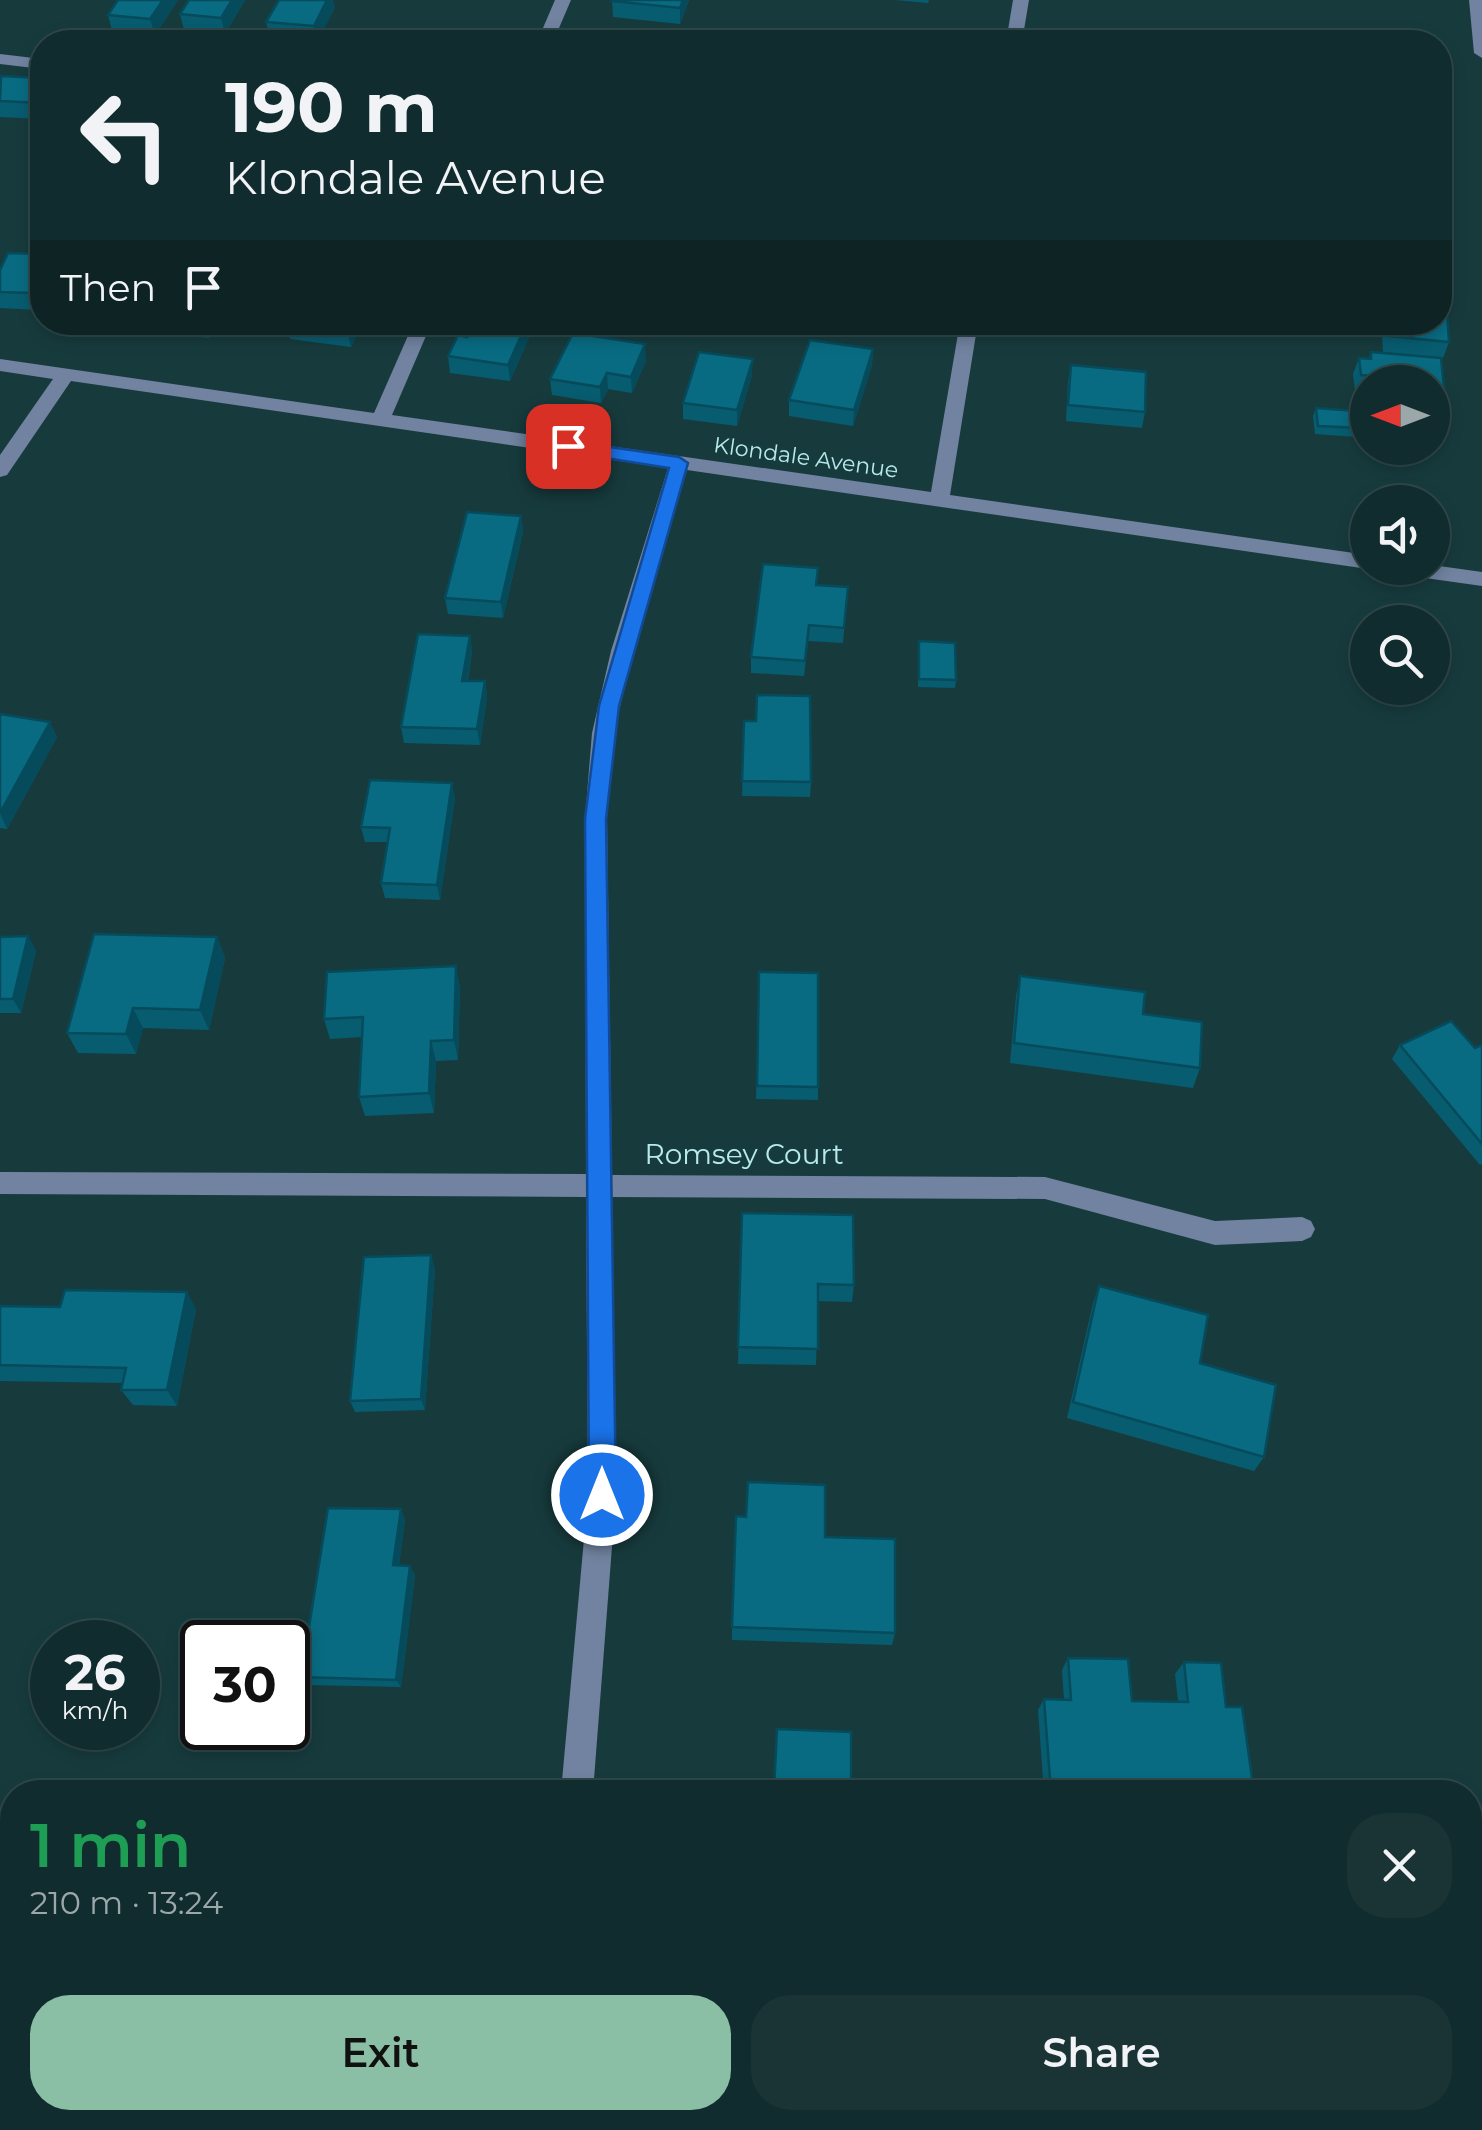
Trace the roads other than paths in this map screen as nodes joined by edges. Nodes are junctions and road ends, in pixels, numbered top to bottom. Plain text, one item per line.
1 (562, 0) edge
2 (1021, 0) edge
3 (1476, 0) edge
4 (550, 30) edge
5 (1016, 30) edge
6 (1482, 52) edge
7 (0, 59) edge
8 (30, 63) edge
9 (417, 335) edge
10 (966, 335) edge
11 (0, 365) edge
12 (66, 374) junction
13 (381, 419) junction
14 (679, 463) junction
15 (0, 470) edge
16 (940, 501) junction
17 (1350, 559) edge
18 (1450, 574) edge
19 (1482, 579) edge
20 (0, 1183) edge
21 (602, 1186) junction
22 (1302, 1230) dead end
23 (577, 1780) edge

1 - 4 street
2 - 5 street
3 - 6 street
7 - 8 street
9 - 13 street
10 - 16 street
11 - 12 street, Klondale Avenue
12 - 13 street, Klondale Avenue
12 - 15 street
13 - 14 street, Klondale Avenue
14 - 16 street, Klondale Avenue
14 - 21 street
16 - 17 street, Klondale Avenue
18 - 19 street
20 - 21 street, Romsey Court
21 - 22 street, Romsey Court
21 - 23 street

